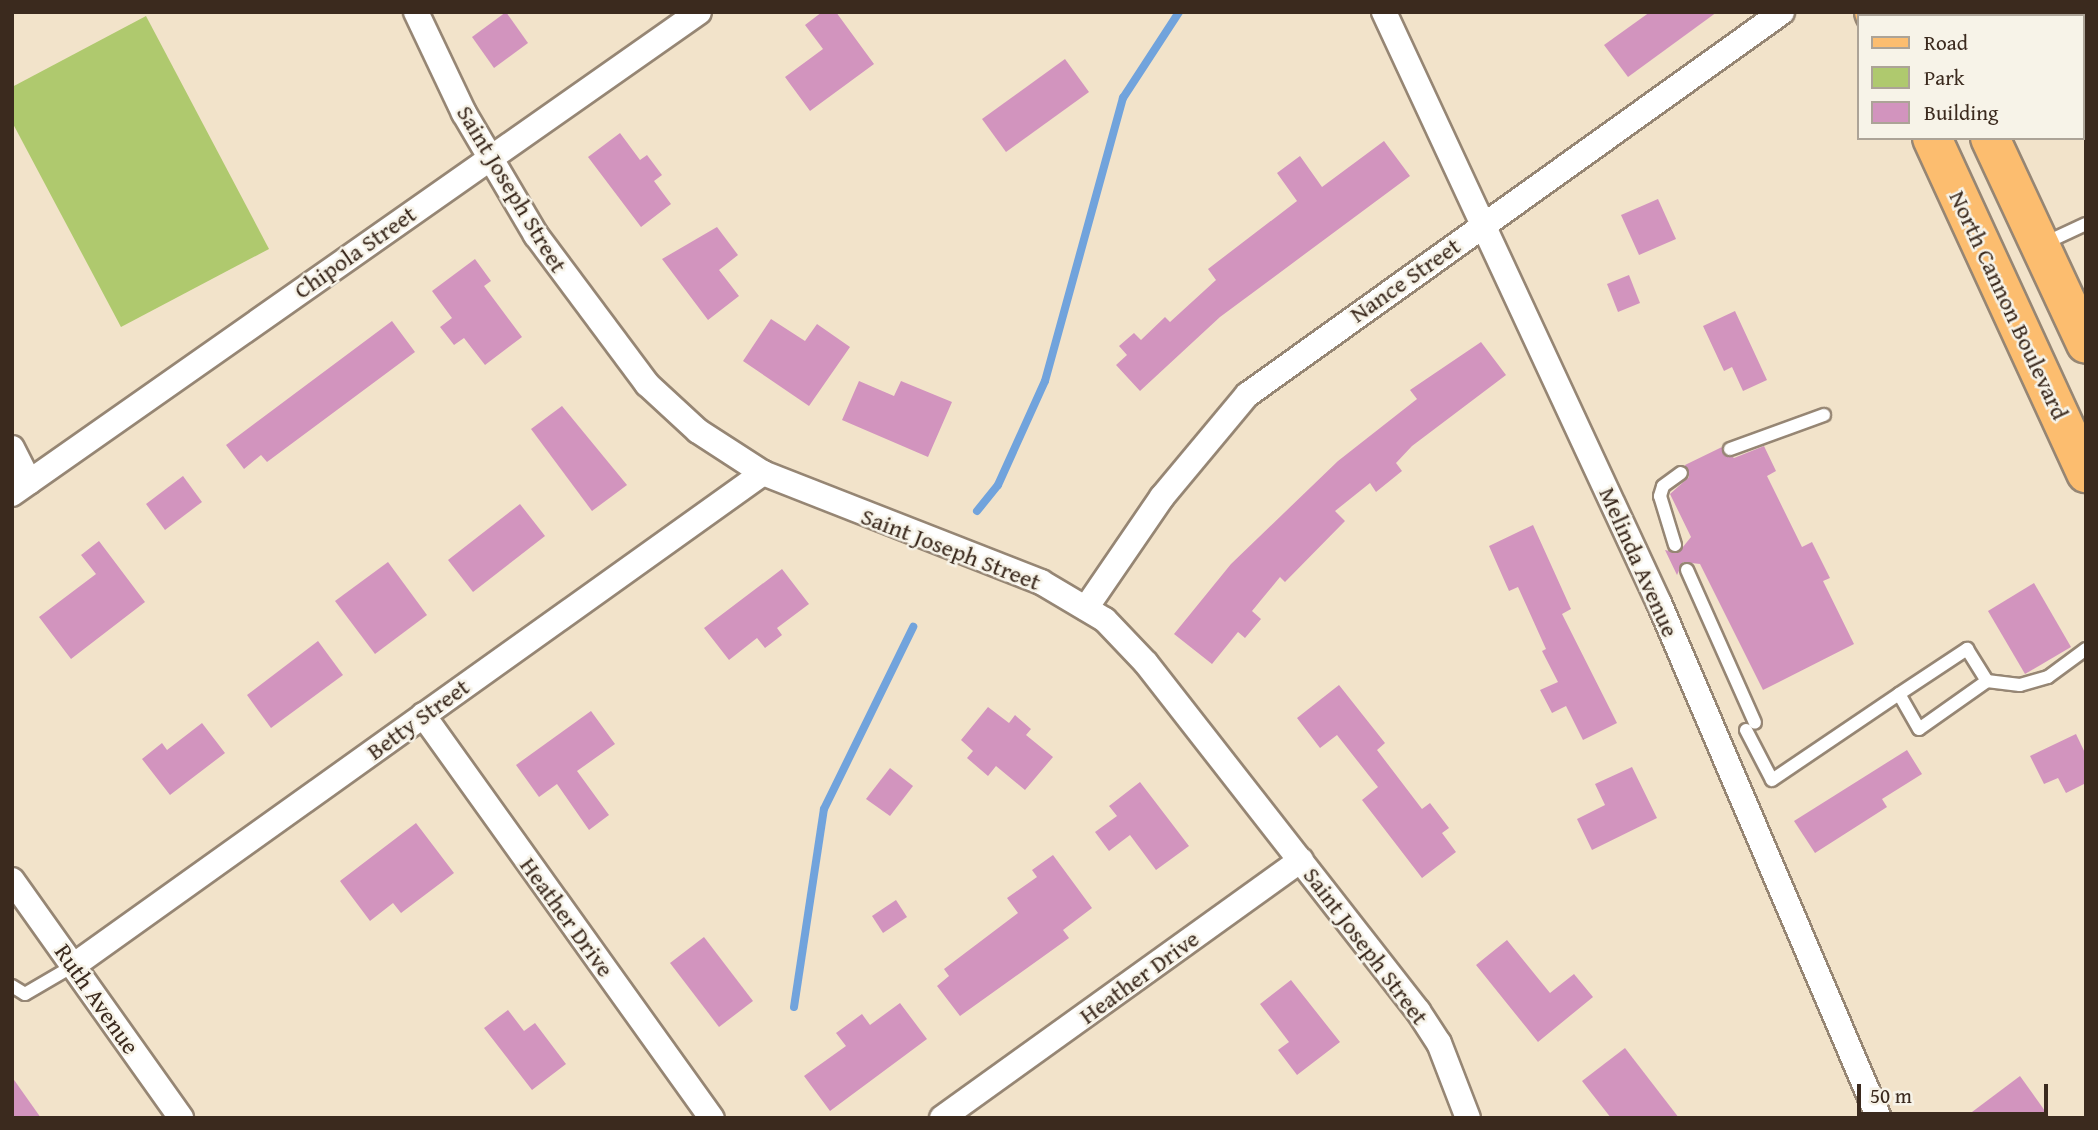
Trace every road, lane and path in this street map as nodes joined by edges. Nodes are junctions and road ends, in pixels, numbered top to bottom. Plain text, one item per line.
1 (416, 12) edge
2 (699, 12) edge
3 (1384, 12) edge
4 (1782, 12) edge
5 (1933, 140) edge
6 (1991, 140) edge
7 (490, 158) junction
8 (2086, 224) edge
9 (1483, 225) junction
10 (2039, 245) junction
11 (2086, 344) edge
12 (1824, 415) dead end
13 (12, 448) edge
14 (1730, 450) dead end
15 (2086, 472) edge
16 (763, 473) junction
17 (1681, 473) dead end
18 (20, 488) edge
19 (1675, 545) dead end
20 (1687, 570) dead end
21 (1086, 608) junction
22 (2086, 649) edge
23 (1987, 681) junction
24 (1899, 694) junction
25 (423, 715) junction
26 (1301, 860) junction
27 (12, 880) edge
28 (73, 966) junction
29 (12, 986) edge
30 (181, 1118) edge
31 (712, 1118) edge
32 (942, 1118) edge
33 (1468, 1118) edge
34 (1880, 1118) edge

1 - 7 street, Saint Joseph Street
2 - 7 street, Chipola Street
3 - 9 street, Melinda Avenue
4 - 9 street, Nance Street
5 - 15 main road, North Cannon Boulevard
6 - 10 main road
7 - 16 street, Saint Joseph Street
7 - 18 street, Chipola Street
8 - 10 lane
9 - 21 street, Nance Street
9 - 34 street, Melinda Avenue
10 - 11 main road
12 - 14 lane
13 - 18 street
16 - 21 street, Saint Joseph Street
16 - 25 street, Betty Street
17 - 19 lane
20 - 24 lane
21 - 26 street, Saint Joseph Street
22 - 23 lane
23 - 24 lane
23 - 24 lane
25 - 28 street, Betty Street
25 - 31 street, Heather Drive
26 - 32 street, Heather Drive
26 - 33 street, Saint Joseph Street
27 - 28 street, Ruth Avenue
28 - 29 lane
28 - 30 street, Ruth Avenue

